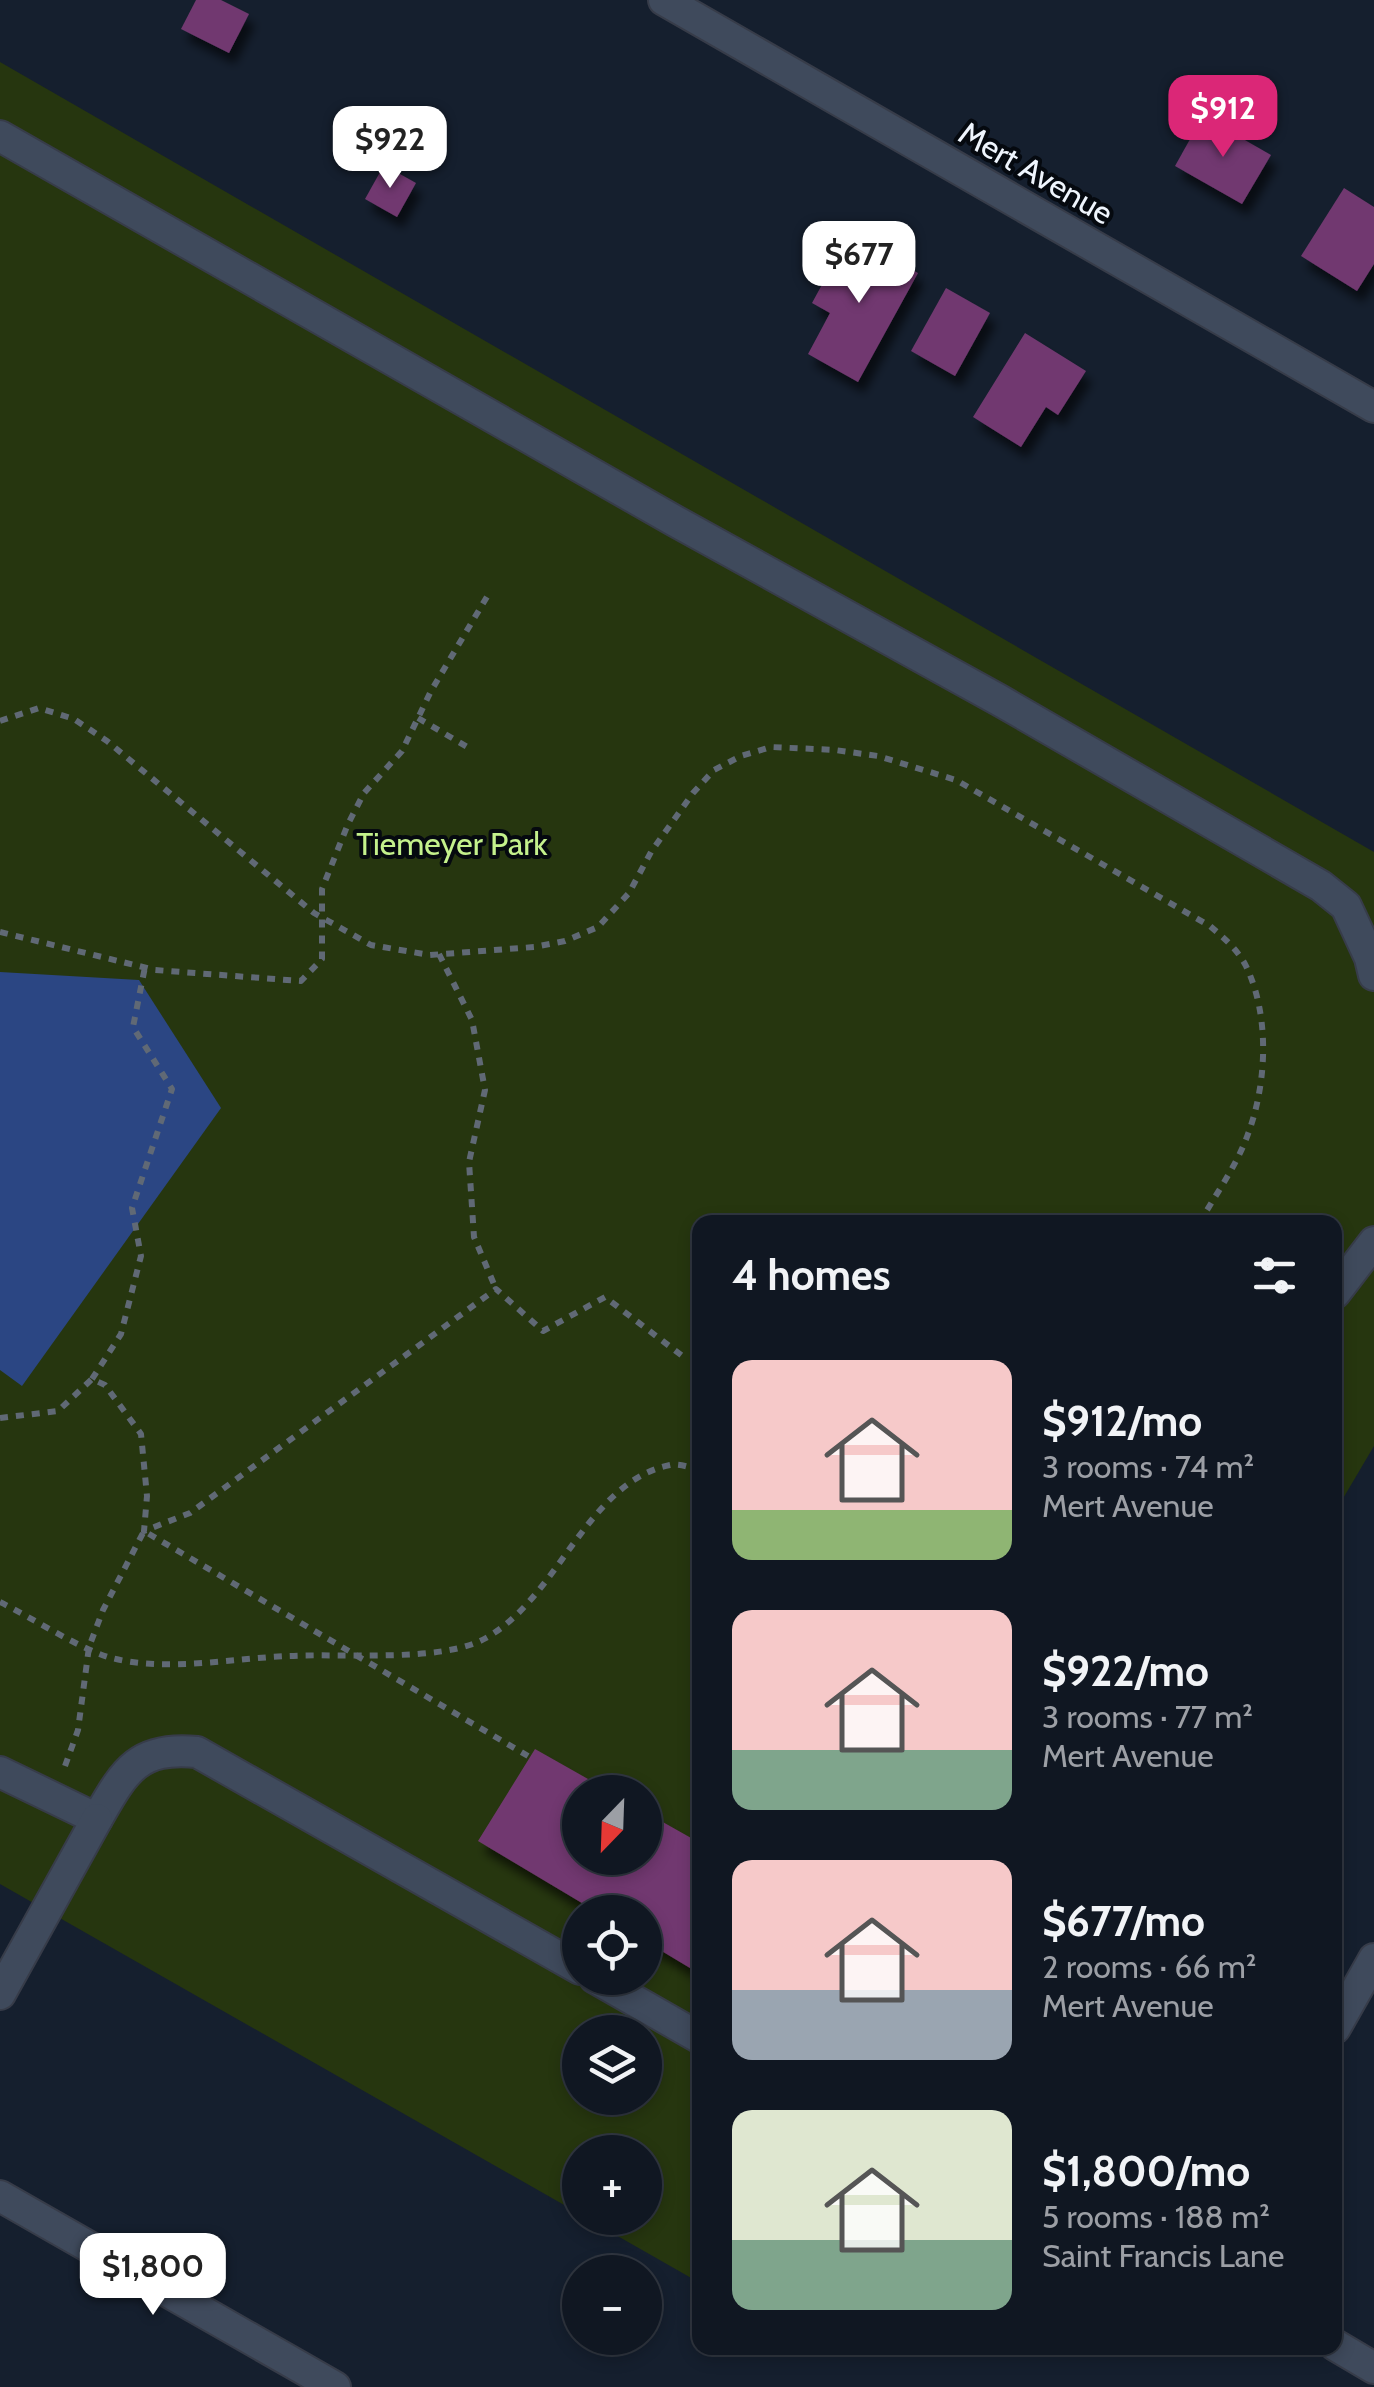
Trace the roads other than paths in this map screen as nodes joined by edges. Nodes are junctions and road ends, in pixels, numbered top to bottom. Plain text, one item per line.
1 (664, 0) edge
2 (0, 136) edge
3 (1374, 407) edge
4 (1374, 975) edge
5 (1374, 1242) edge
6 (1342, 1284) edge
7 (0, 1772) edge
8 (97, 1819) junction
9 (562, 1959) edge
10 (1374, 1959) edge
11 (0, 1994) edge
12 (625, 1995) edge
13 (1342, 2016) edge
14 (692, 2033) edge
15 (0, 2196) edge
16 (1342, 2349) edge
17 (1374, 2368) edge
18 (336, 2387) edge

1 - 3 street, Mert Avenue
2 - 4 street
5 - 6 street
7 - 8 street
8 - 9 street
8 - 11 street
10 - 13 street
12 - 14 street
15 - 18 street
16 - 17 street

